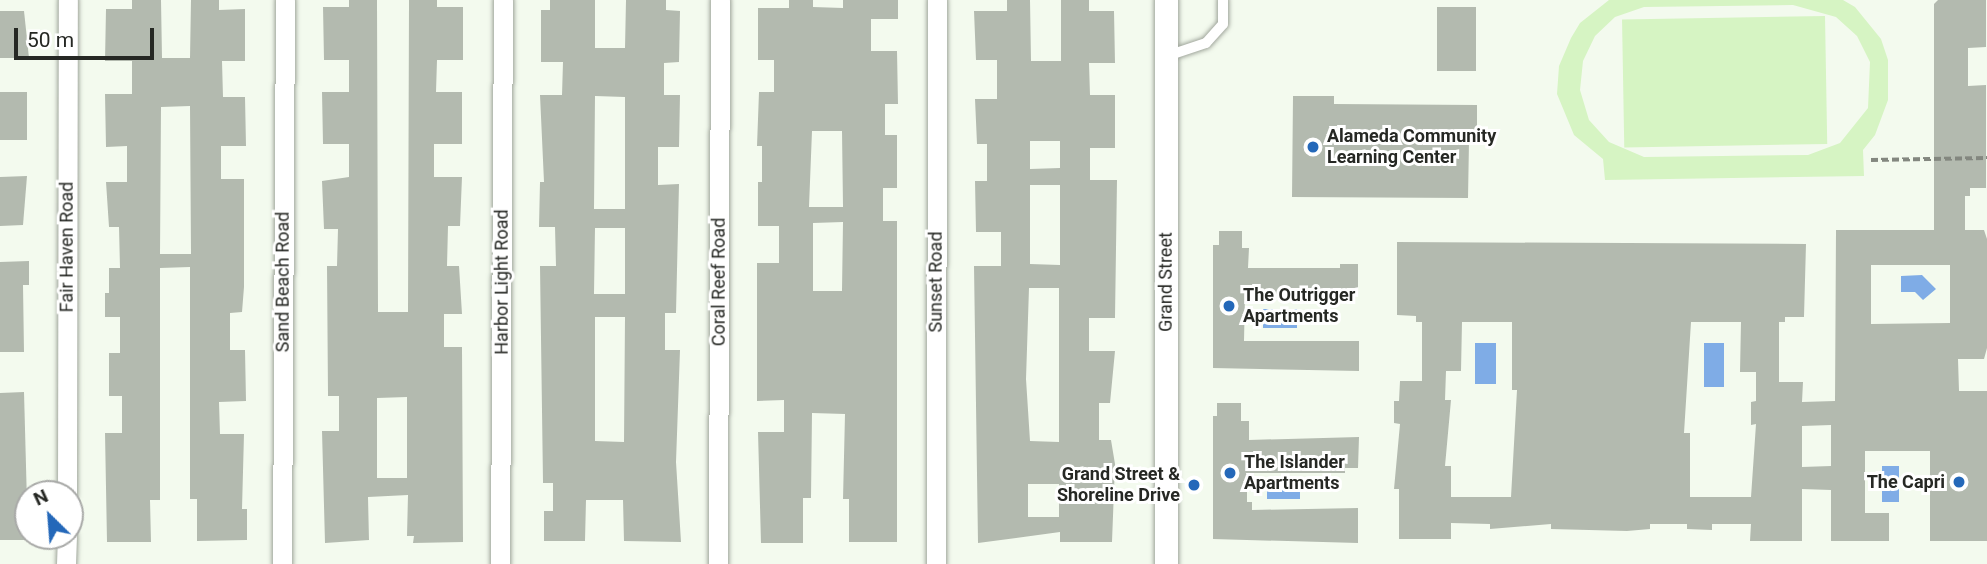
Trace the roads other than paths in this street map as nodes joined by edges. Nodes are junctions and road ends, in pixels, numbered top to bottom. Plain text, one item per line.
1 (68, 0) edge
2 (285, 0) edge
3 (503, 0) edge
4 (720, 0) edge
5 (937, 0) edge
6 (1166, 0) edge
7 (1223, 0) edge
8 (1166, 56) junction
9 (67, 480) edge
10 (282, 564) edge
11 (500, 564) edge
12 (718, 564) edge
13 (936, 564) edge
14 (1166, 564) edge

1 - 9 street, Fair Haven Road
2 - 10 street, Sand Beach Road
3 - 11 street, Harbor Light Road
4 - 12 street, Coral Reef Road
5 - 13 street, Sunset Road
6 - 8 street, Grand Street
7 - 8 lane
8 - 14 street, Grand Street

